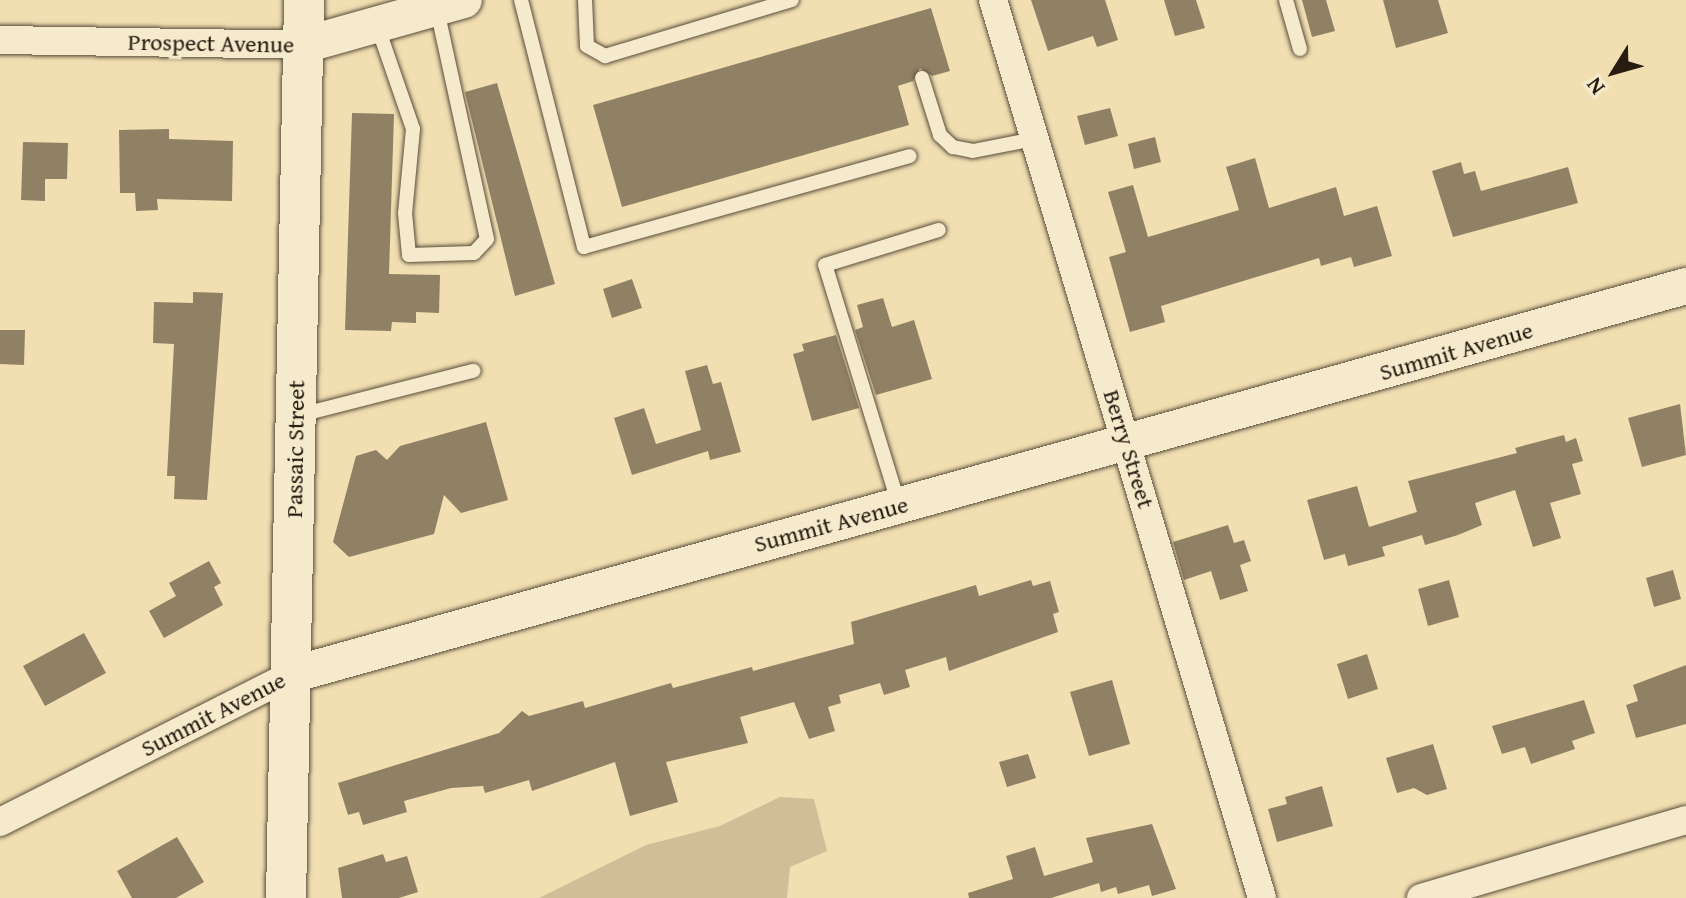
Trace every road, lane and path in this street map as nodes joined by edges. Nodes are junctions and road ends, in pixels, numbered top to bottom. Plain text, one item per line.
1 (304, 0) edge
2 (521, 0) edge
3 (585, 0) edge
4 (792, 0) edge
5 (993, 0) edge
6 (1286, 0) edge
7 (450, 4) edge
8 (377, 25) junction
9 (0, 40) edge
10 (304, 45) junction
11 (1300, 49) dead end
12 (922, 78) dead end
13 (1035, 139) junction
14 (910, 156) dead end
15 (939, 230) dead end
16 (1686, 286) edge
17 (473, 371) dead end
18 (296, 416) junction
19 (1127, 443) junction
20 (899, 506) junction
21 (291, 675) junction
22 (1686, 820) edge
23 (0, 822) edge
24 (1514, 884) edge
25 (286, 898) edge
26 (1262, 898) edge
27 (1421, 898) edge

1 - 10 main road, Passaic Street
2 - 14 lane
3 - 4 lane
5 - 13 street, Berry Street
6 - 11 lane
7 - 8 street, Prospect Avenue
7 - 8 lane
8 - 10 street, Prospect Avenue
9 - 10 street, Prospect Avenue
10 - 18 main road, Passaic Street
12 - 13 lane
13 - 19 street, Berry Street
15 - 20 lane
16 - 19 street, Summit Avenue
17 - 18 lane
18 - 21 main road, Passaic Street
19 - 20 street, Summit Avenue
19 - 26 street, Berry Street
20 - 21 street, Summit Avenue
21 - 23 street, Summit Avenue
21 - 25 main road, Passaic Street
22 - 24 street
24 - 27 street

